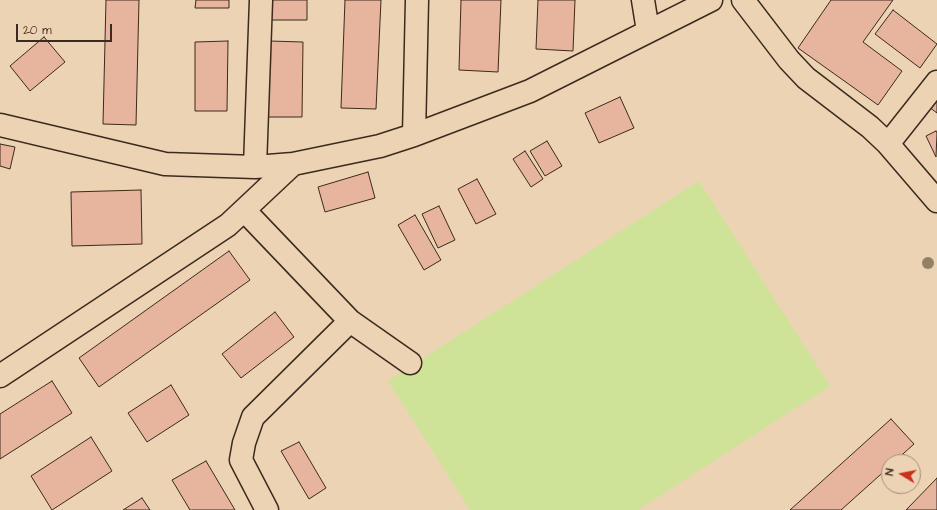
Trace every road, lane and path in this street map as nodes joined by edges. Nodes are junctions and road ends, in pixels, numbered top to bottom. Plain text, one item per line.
1 (261, 0) edge
2 (417, 0) edge
3 (643, 0) edge
4 (711, 0) edge
5 (743, 0) edge
6 (648, 31) junction
7 (937, 82) edge
8 (0, 125) edge
9 (414, 135) junction
10 (888, 144) junction
11 (293, 164) junction
12 (255, 167) junction
13 (937, 200) edge
14 (244, 210) junction
15 (350, 321) junction
16 (410, 363) dead end
17 (0, 376) edge
18 (267, 510) edge

1 - 12 street
2 - 9 street
3 - 6 street
4 - 6 street
5 - 10 street
6 - 9 street
7 - 10 street
8 - 12 street
9 - 11 street
10 - 13 street
11 - 12 street
11 - 14 street
14 - 15 street
14 - 17 street
15 - 16 street
15 - 18 street

